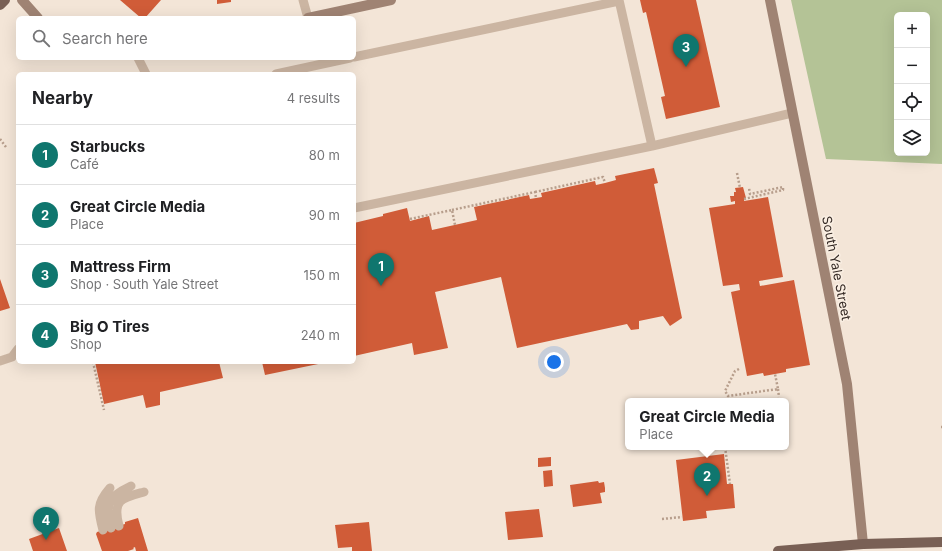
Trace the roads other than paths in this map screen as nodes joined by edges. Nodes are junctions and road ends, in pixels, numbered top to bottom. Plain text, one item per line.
1 (5, 0) edge
2 (22, 0) edge
3 (303, 0) edge
4 (391, 0) edge
5 (619, 0) edge
6 (770, 0) edge
7 (0, 5) edge
8 (36, 16) edge
9 (307, 16) edge
10 (317, 16) edge
11 (356, 57) edge
12 (139, 60) edge
13 (324, 61) edge
14 (145, 72) edge
15 (283, 72) edge
16 (792, 113) junction
17 (652, 146) junction
18 (356, 208) edge
19 (16, 351) edge
20 (0, 361) edge
21 (131, 486) dead end
22 (110, 488) dead end
23 (144, 492) dead end
24 (111, 528) junction
25 (942, 542) edge
26 (863, 544) junction
27 (778, 551) edge

1 - 7 main road
2 - 8 street
3 - 9 lane
4 - 10 street
5 - 11 lane
5 - 17 lane
6 - 16 street, South Yale Street
12 - 14 lane
13 - 15 lane
16 - 17 lane
16 - 26 street, South Yale Street
17 - 18 lane
19 - 20 lane
21 - 24 lane
22 - 24 lane
23 - 24 lane
25 - 26 main road
26 - 27 main road

